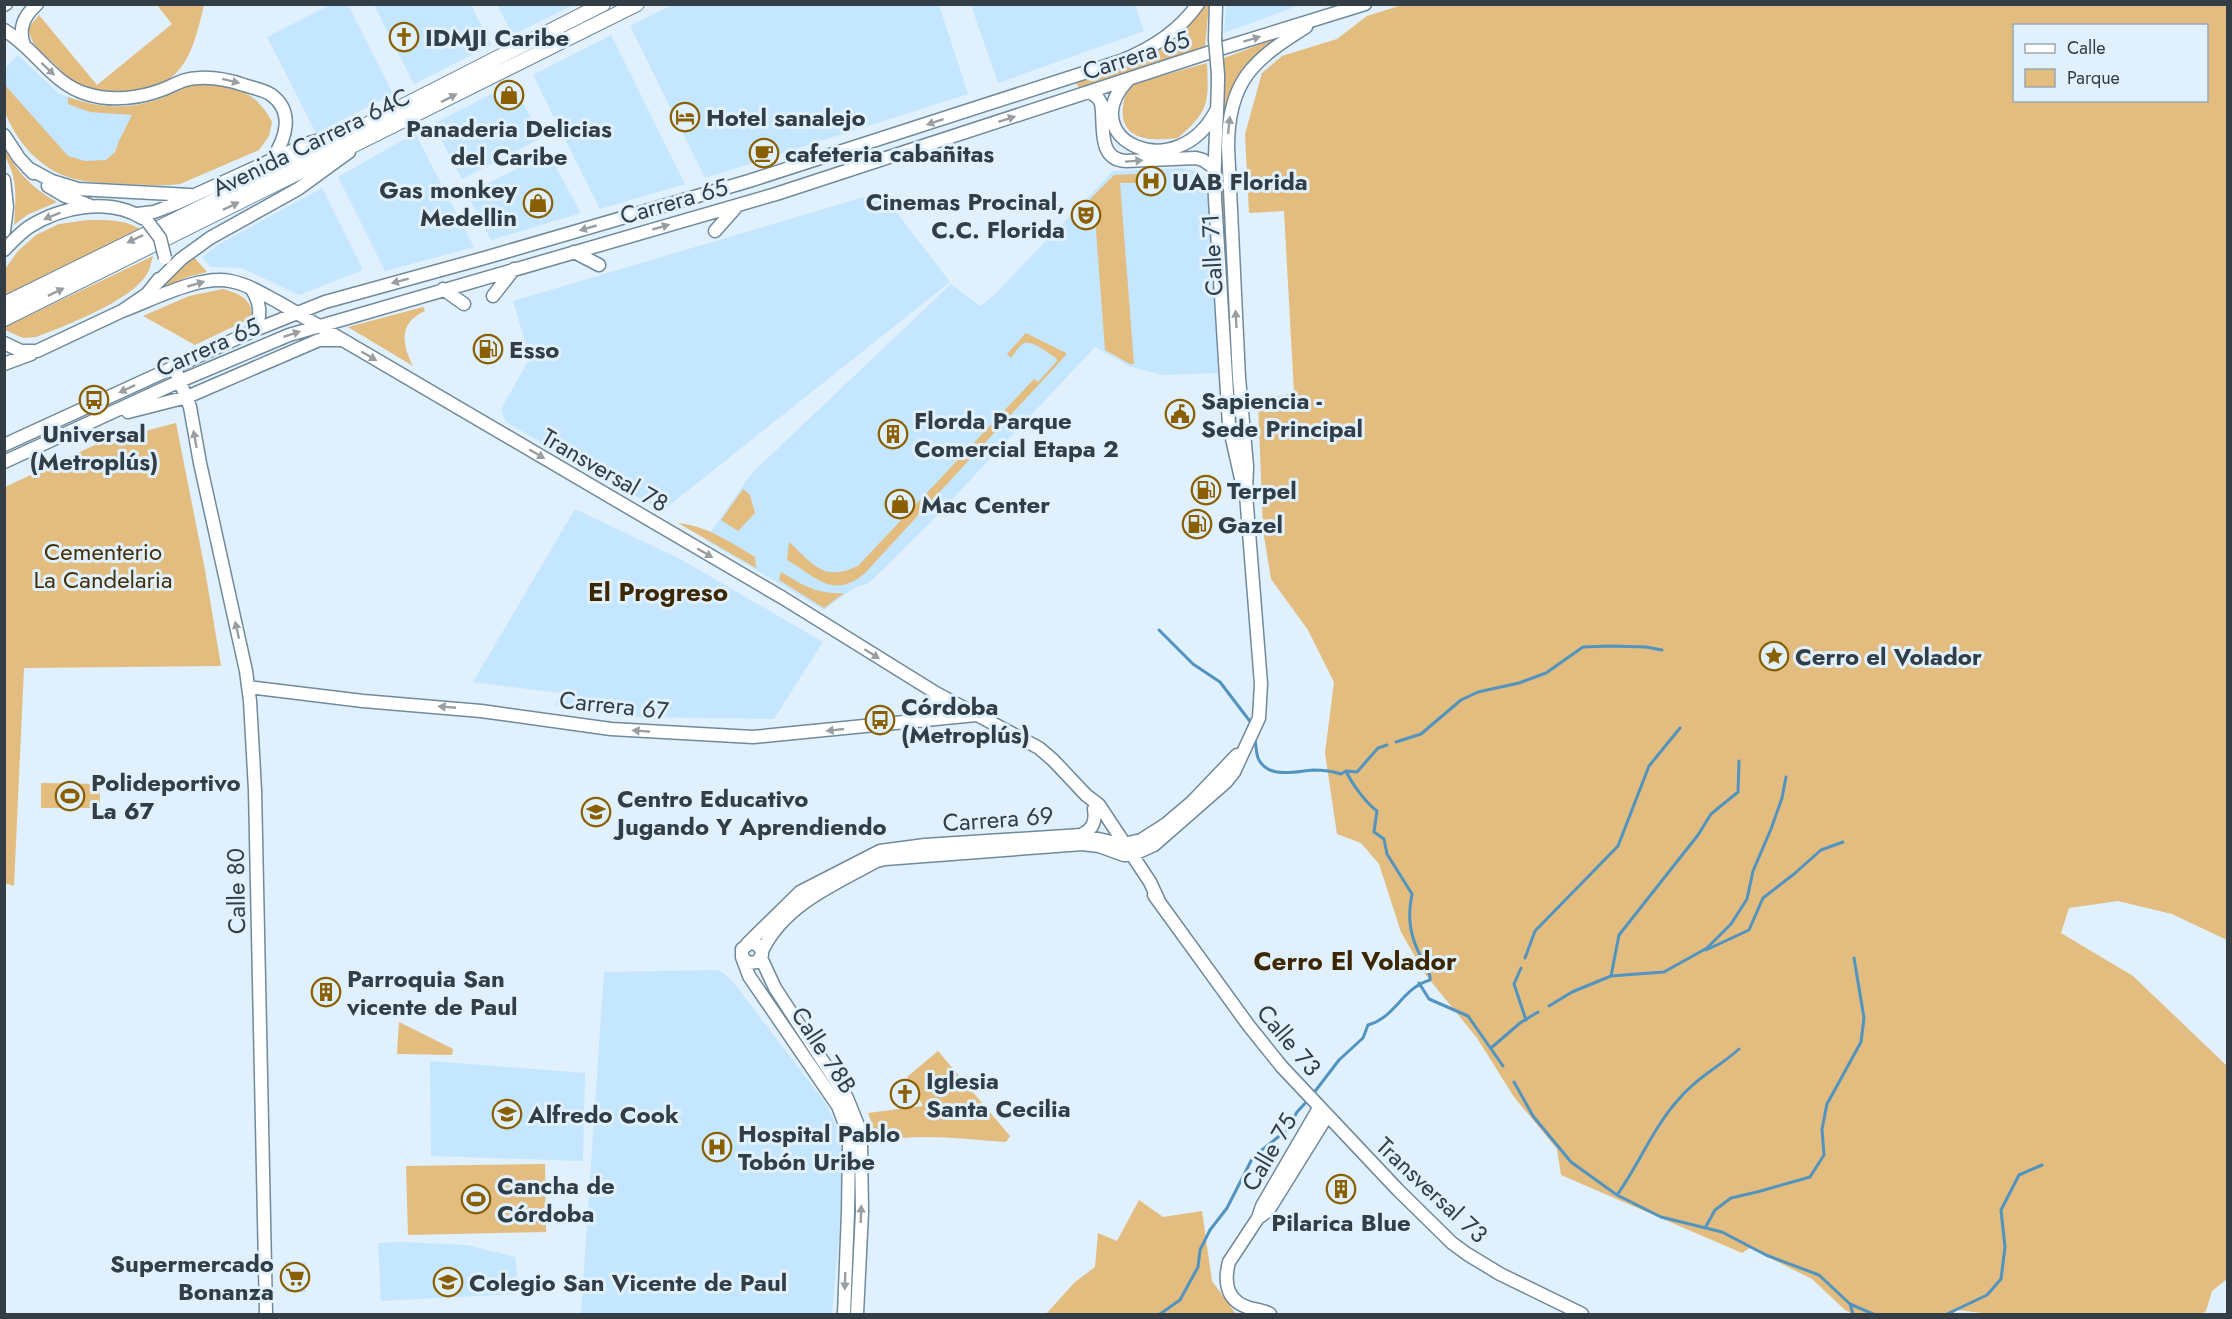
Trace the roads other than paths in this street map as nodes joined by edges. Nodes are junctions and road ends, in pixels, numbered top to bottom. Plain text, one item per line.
1 (37, 4) edge
2 (603, 4) edge
3 (637, 4) edge
4 (1198, 4) edge
5 (1216, 4) edge
6 (1365, 4) edge
7 (1319, 19) junction
8 (4, 30) edge
9 (24, 46) junction
10 (1129, 78) junction
11 (1090, 92) junction
12 (1218, 105) junction
13 (1102, 124) junction
14 (357, 129) junction
15 (4, 135) edge
16 (1120, 136) junction
17 (360, 144) junction
18 (1107, 151) junction
19 (272, 159) junction
20 (28, 168) junction
21 (1214, 168) junction
22 (4, 180) edge
23 (197, 195) junction
24 (739, 205) junction
25 (96, 207) junction
26 (137, 214) junction
27 (4, 231) edge
28 (715, 231) dead end
29 (4, 250) edge
30 (574, 252) junction
31 (599, 265) dead end
32 (514, 269) junction
33 (156, 284) junction
34 (250, 287) junction
35 (443, 289) junction
36 (493, 296) dead end
37 (4, 304) edge
38 (464, 304) dead end
39 (122, 311) junction
40 (296, 313) junction
41 (4, 320) edge
42 (318, 326) junction
43 (255, 330) junction
44 (344, 341) junction
45 (270, 342) junction
46 (4, 343) edge
47 (37, 351) junction
48 (4, 364) edge
49 (262, 364) junction
50 (174, 367) junction
51 (180, 381) junction
52 (1227, 387) junction
53 (1241, 396) junction
54 (187, 397) junction
55 (72, 431) junction
56 (4, 445) edge
57 (4, 462) edge
58 (1246, 494) junction
59 (248, 687) junction
60 (936, 693) junction
61 (977, 715) junction
62 (923, 721) junction
63 (1053, 760) joint
64 (1086, 795) junction
65 (1193, 807) junction
66 (1094, 809) junction
67 (1081, 835) junction
68 (1150, 848) junction
69 (1124, 849) junction
70 (1148, 879) junction
71 (1158, 899) junction
72 (775, 928) junction
73 (747, 944) junction
74 (761, 954) junction
75 (744, 959) junction
76 (775, 988) junction
77 (1320, 1109) junction
78 (1319, 1131) junction
79 (1348, 1138) junction
80 (1296, 1159) junction
81 (846, 1248) junction
82 (858, 1272) junction
83 (266, 1314) edge
84 (844, 1314) edge
85 (857, 1314) edge
86 (1270, 1314) edge
87 (1582, 1314) edge

1 - 9 main road
2 - 14 main road, Avenida Carrera 64C
17 -> 3 main road, Avenida Carrera 64C
4 -> 40 main road, Carrera 65
5 - 12 main road, Calle 71, bridge
6 - 7 main road, Carrera 65
10 -> 7 main road, Carrera 65
53 -> 7 main road, Calle 71
8 - 9 main road
9 -> 19 main road
10 - 11 main road, Carrera 65
10 - 16 main road
11 - 13 main road
24 -> 11 main road, Carrera 65
12 - 16 main road
12 - 21 main road, Calle 71
13 - 16 main road
13 - 18 main road
14 - 19 main road
14 -> 37 main road, Avenida Carrera 64C
15 - 20 main road
16 - 18 main road
17 - 33 main road
41 -> 17 main road, Avenida Carrera 64C
18 -> 21 main road
19 - 23 main road
20 - 23 main road
20 - 25 main road
21 - 52 main road, Calle 71
22 - 27 main road
23 - 26 main road
24 - 28 main road
30 -> 24 main road, Carrera 65
25 - 26 main road
25 -> 29 main road
26 - 33 main road, bridge
30 - 31 main road
30 - 32 main road, Carrera 65
32 - 35 main road, Carrera 65
32 - 36 main road
33 - 39 main road
39 -> 34 main road, Transversal 78
34 - 40 main road, Transversal 78
34 - 43 main road
35 - 38 main road
35 - 42 main road, Carrera 65
39 - 47 main road
40 - 42 main road, Transversal 78
40 - 43 main road, Carrera 65
42 - 44 main road, Transversal 78
45 -> 42 main road, Carrera 65
43 - 50 main road, Carrera 65
44 - 49 main road
44 -> 60 main road, Transversal 78
45 - 49 main road
45 - 51 main road, Carrera 65
46 - 47 main road
47 - 48 main road
49 - 54 main road
50 - 51 main road, Calle 80
50 -> 56 main road, Carrera 65
51 - 54 main road, Calle 80
51 - 55 main road, Carrera 65
52 - 53 main road
52 - 58 main road, Calle 71
53 - 58 main road, Calle 71
54 - 55 main road
59 -> 54 main road, Calle 80
55 - 57 main road, Carrera 65
58 - 65 main road, Calle 71
62 -> 59 main road, Carrera 67
59 - 83 main road, Calle 80
60 - 61 main road, Transversal 78
60 - 62 main road
61 - 62 main road, Carrera 67
61 - 63 main road, Transversal 78
63 - 64 main road, Calle 73
64 - 66 main road, Calle 73
64 - 69 main road, Calle 73
65 - 68 main road
65 - 69 main road
66 - 67 main road
66 - 69 main road, Calle 73
67 - 69 main road, Carrera 69
67 - 73 main road, Carrera 69
68 - 69 main road
68 - 70 main road
69 - 70 main road, Calle 73
69 - 71 main road, Calle 73
69 - 72 main road, Carrera 69
70 - 71 main road, Calle 73
71 - 77 main road, Calle 73
72 - 74 main road, Carrera 69
72 - 76 main road
73 - 74 main road
73 - 75 main road
74 - 75 main road
74 - 76 main road, Calle 78B
75 - 81 main road, Calle 78B
82 -> 76 main road, Calle 78B
77 - 78 main road, Calle 75
77 - 79 main road, Transversal 73
77 - 80 main road, Calle 75
78 - 79 main road
78 - 80 main road, Calle 75
79 - 87 main road, Transversal 73
80 - 86 main road, Calle 75
81 - 82 main road
81 -> 84 main road, Calle 78B
82 - 85 main road, Calle 78B

